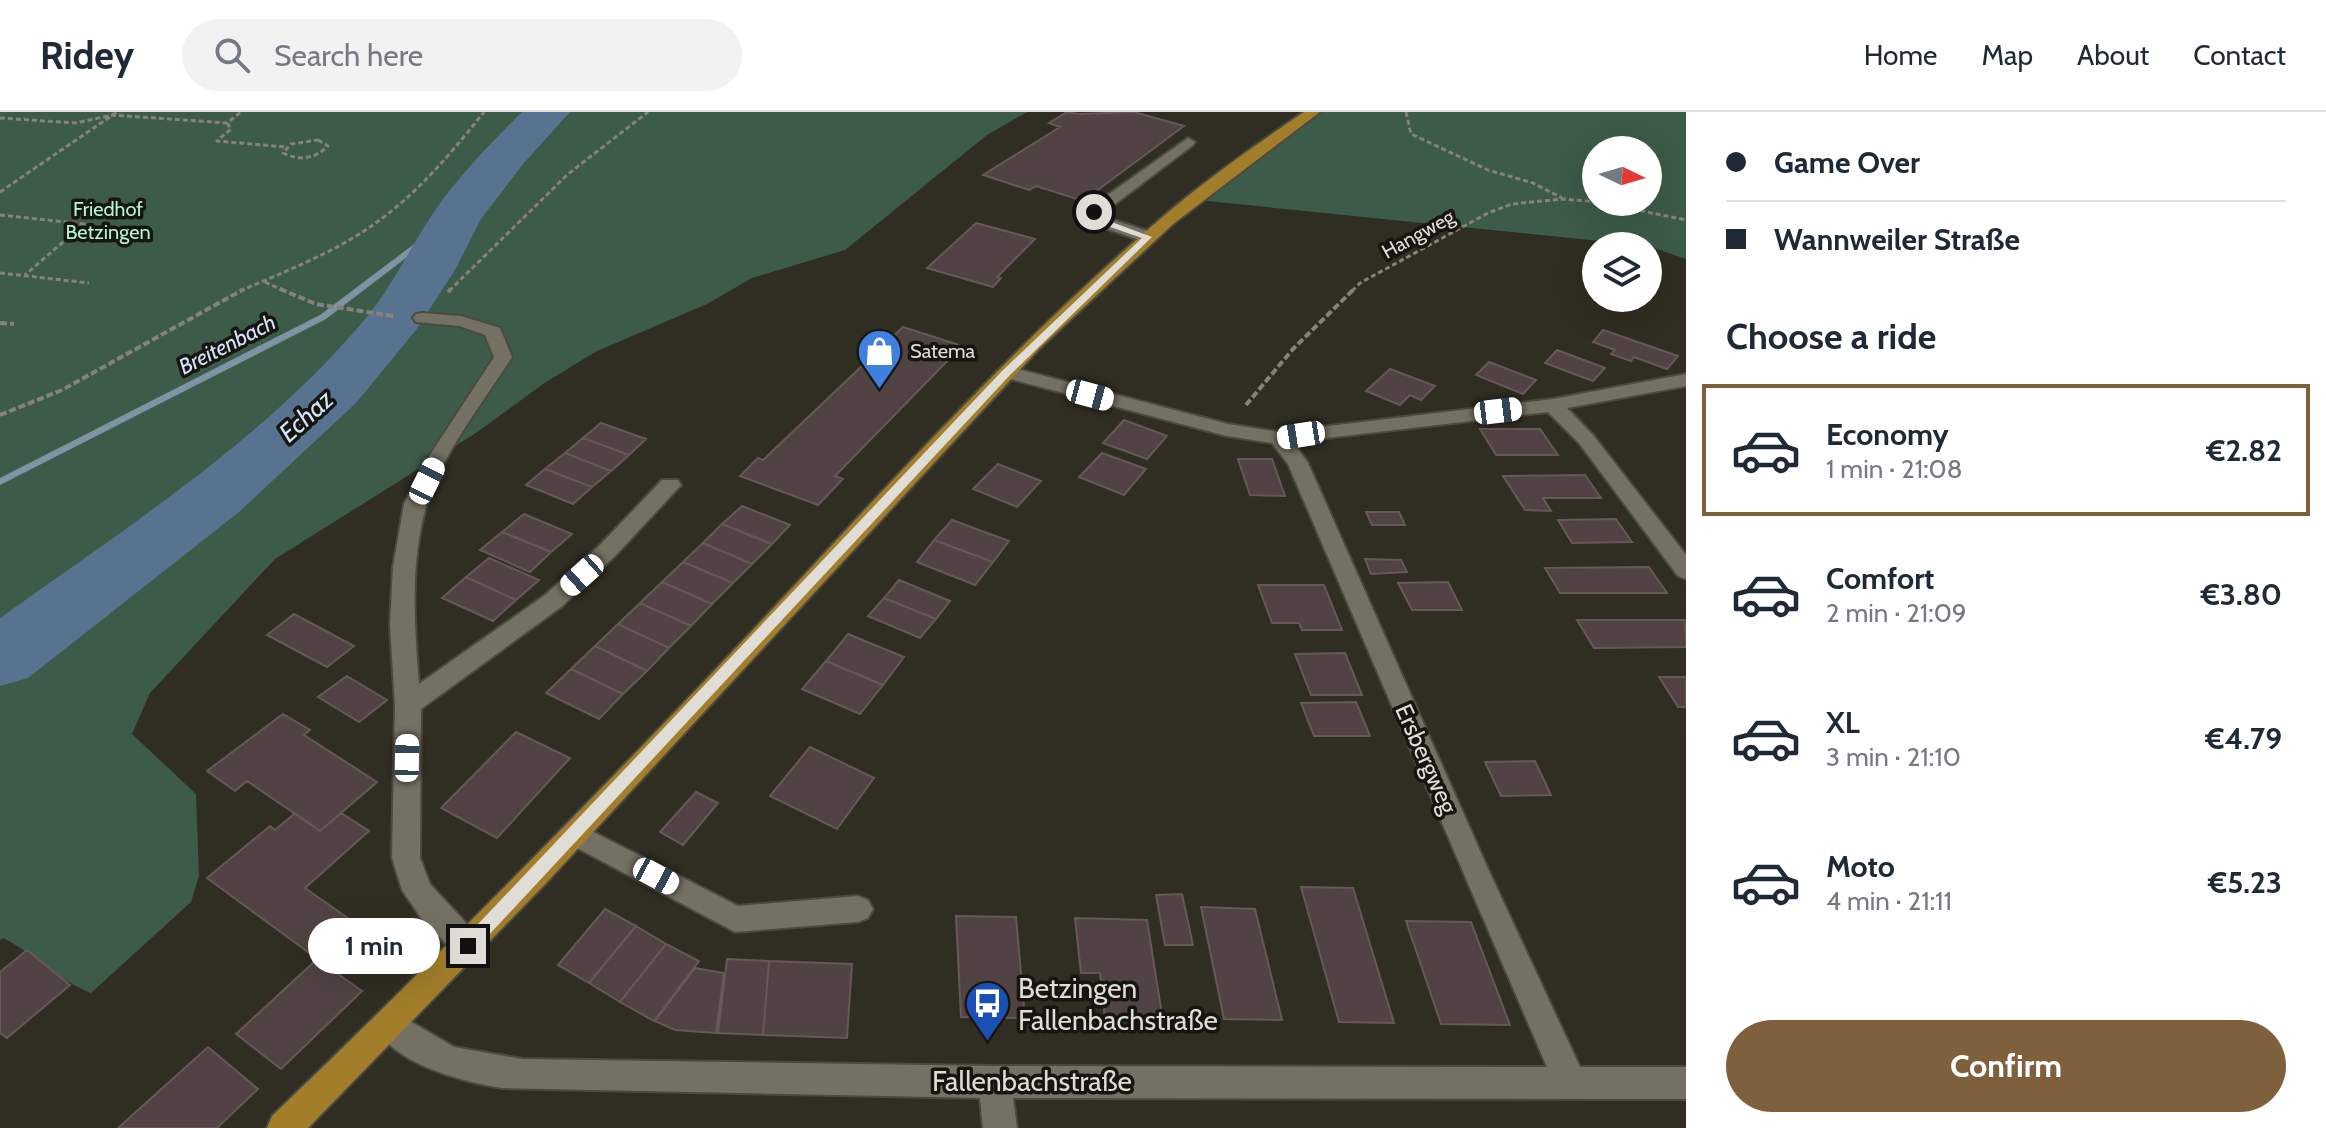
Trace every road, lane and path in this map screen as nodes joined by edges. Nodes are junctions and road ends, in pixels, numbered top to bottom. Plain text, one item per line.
1 (241, 112) edge
2 (484, 112) edge
3 (648, 112) edge
4 (1313, 112) edge
5 (1406, 112) edge
6 (114, 114) edge
7 (0, 118) edge
8 (227, 123) junction
9 (1188, 142) dead end
10 (286, 147) junction
11 (0, 192) edge
12 (1563, 199) junction
13 (0, 215) edge
14 (1686, 220) edge
15 (1148, 237) junction
16 (0, 273) edge
17 (25, 275) junction
18 (264, 282) junction
19 (89, 283) dead end
20 (371, 314) dead end
21 (422, 318) joint
22 (0, 323) edge
23 (14, 324) dead end
24 (1006, 372) junction
25 (1686, 380) edge
26 (1553, 405) junction
27 (0, 415) edge
28 (1227, 430) junction
29 (1279, 438) junction
30 (670, 485) dead end
31 (1686, 571) edge
32 (408, 705) junction
33 (576, 834) junction
34 (858, 909) dead end
35 (468, 946) junction
36 (391, 1025) junction
37 (1570, 1081) junction
38 (995, 1082) junction
39 (1686, 1083) edge
40 (284, 1128) edge
41 (1000, 1128) edge

1 - 8 path
2 - 18 path
3 - 21 path
4 - 15 main road
5 - 12 path
6 - 7 path
6 - 8 path
6 - 11 path
8 - 10 path
9 - 15 street
10 - 10 path
12 - 14 path, Hangweg
12 - 28 path, Hangweg
13 - 17 path
15 - 24 main road
16 - 17 path
17 - 19 path
18 - 20 path
18 - 27 path
21 - 32 street
22 - 23 path
24 - 28 street
24 - 33 main road
25 - 26 street
26 - 29 street
26 - 31 street
28 - 29 street
29 - 37 street, Ersbergweg
30 - 32 street
32 - 35 street
33 - 34 street
33 - 35 main road
35 - 36 main road
36 - 38 street, Fallenbachstraße
36 - 40 main road
37 - 38 street, Fallenbachstraße
37 - 39 street, Fallenbachstraße
38 - 41 street

